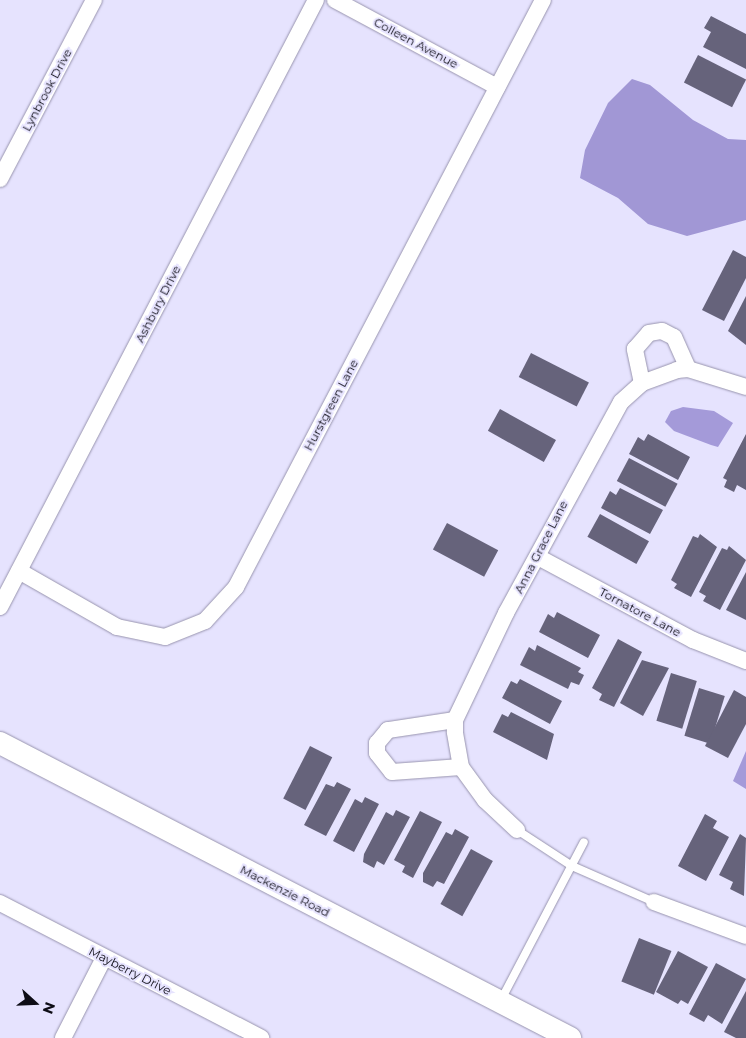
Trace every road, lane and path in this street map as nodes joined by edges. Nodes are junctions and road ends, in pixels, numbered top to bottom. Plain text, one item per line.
1 (94, 0) edge
2 (316, 0) edge
3 (335, 0) edge
4 (543, 0) edge
5 (497, 87) junction
6 (0, 179) edge
7 (688, 369) junction
8 (642, 383) junction
9 (746, 388) edge
10 (538, 557) junction
11 (19, 571) junction
12 (0, 607) edge
13 (746, 661) edge
14 (455, 720) junction
15 (0, 743) edge
16 (461, 767) junction
17 (516, 830) joint
18 (584, 842) dead end
19 (572, 866) junction
20 (654, 902) joint
21 (0, 903) edge
22 (746, 936) edge
23 (104, 958) junction
24 (500, 1002) junction
25 (63, 1038) edge
26 (261, 1038) edge
27 (570, 1038) edge

1 - 6 street, Lynbrook Drive
2 - 11 street, Ashbury Drive
3 - 5 street, Colleen Avenue
4 - 5 street, Hurstgreen Lane
5 - 11 street, Hurstgreen Lane
7 - 8 street
7 - 8 street
7 - 9 street
8 - 10 street, Anna Grace Lane
10 - 13 street, Tornatore Lane
10 - 14 street, Anna Grace Lane
11 - 12 street, Ashbury Drive
14 - 16 street
14 - 16 street
15 - 24 main road, Mackenzie Road
16 - 17 street
17 - 19 lane
18 - 19 lane
19 - 20 lane
19 - 24 lane
20 - 22 street
21 - 23 street, Mayberry Drive
23 - 25 street
23 - 26 street, Mayberry Drive
24 - 27 main road, Mackenzie Road

